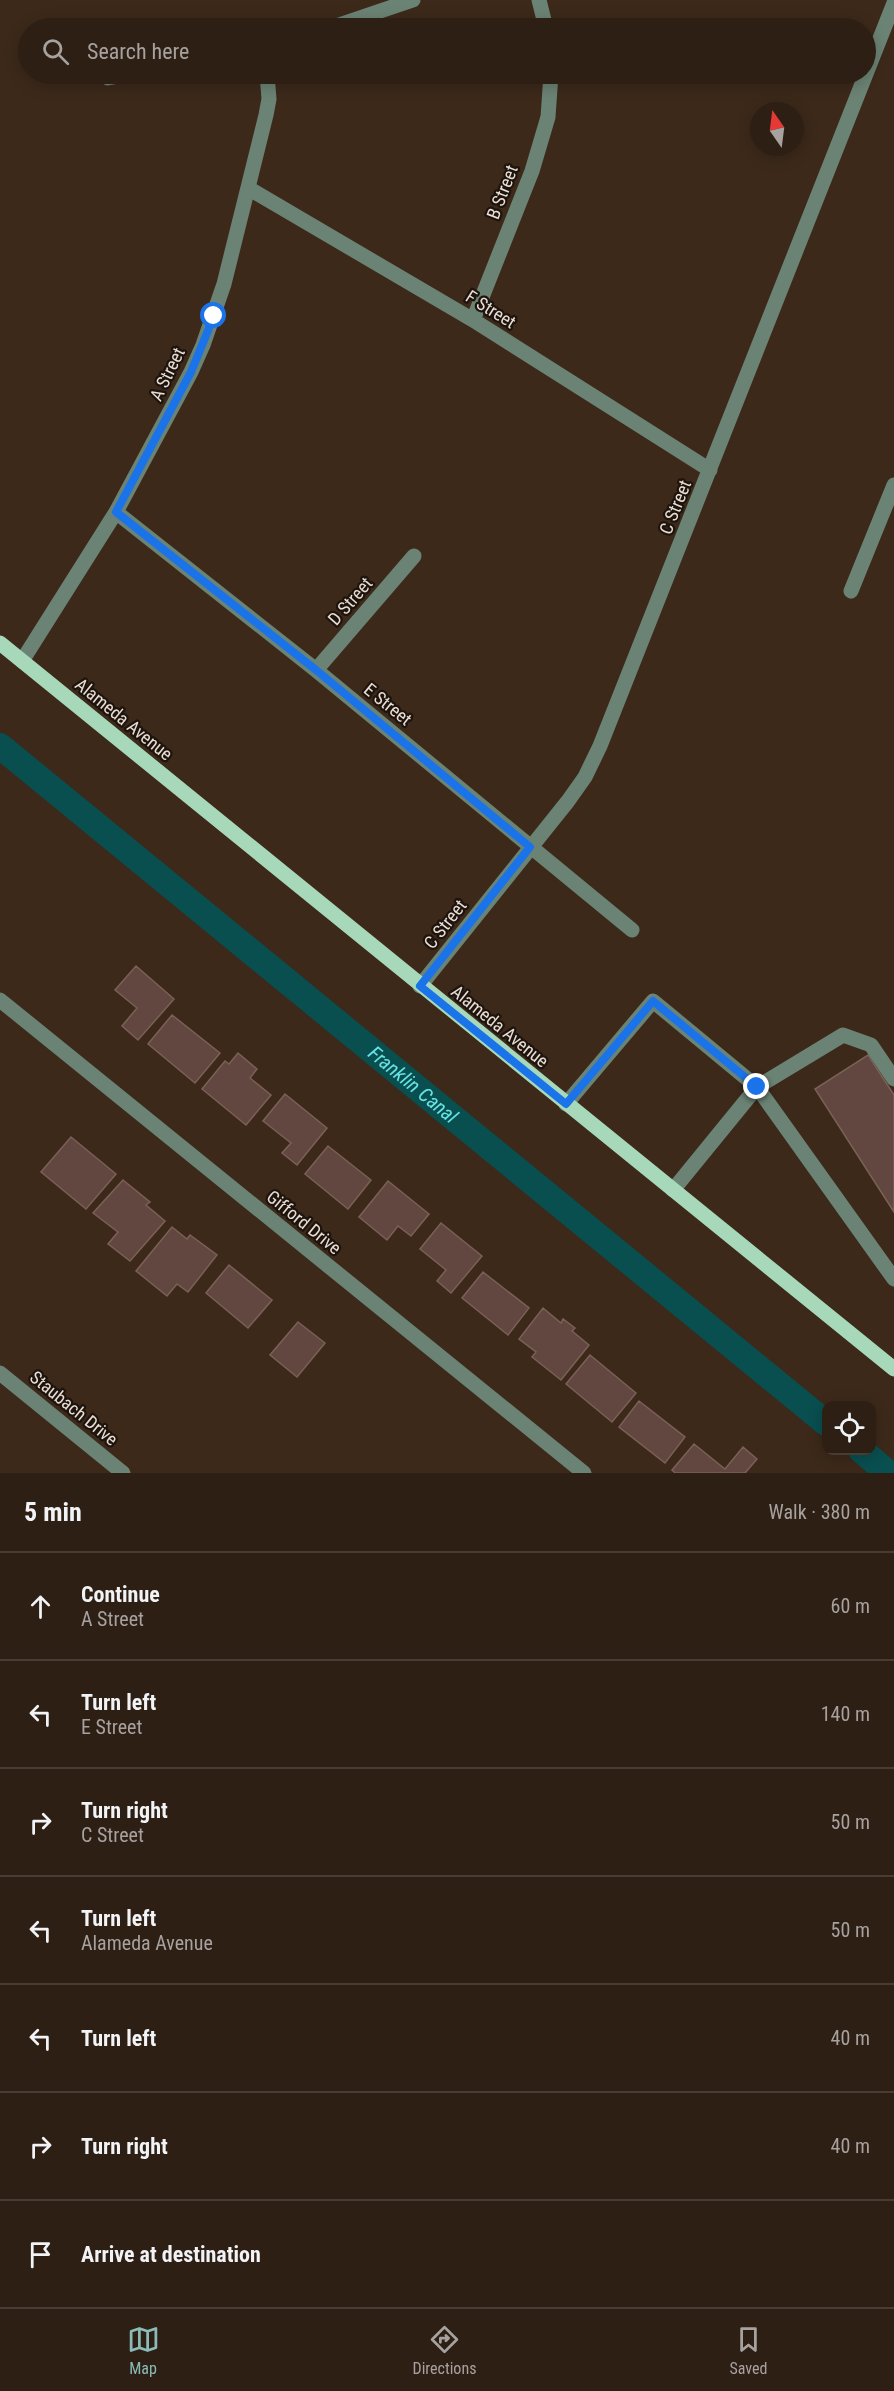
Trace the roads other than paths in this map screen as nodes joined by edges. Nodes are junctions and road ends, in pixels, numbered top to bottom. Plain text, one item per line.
1 (413, 0) edge
2 (539, 0) edge
3 (894, 3) edge
4 (360, 18) edge
5 (544, 18) edge
6 (876, 49) edge
7 (268, 84) edge
8 (550, 84) edge
9 (862, 84) edge
10 (248, 188) junction
11 (472, 320) junction
12 (710, 470) junction
13 (894, 485) edge
14 (116, 512) junction
15 (414, 556) dead end
16 (850, 591) dead end
17 (0, 643) edge
18 (22, 661) junction
19 (316, 670) junction
20 (530, 847) junction
21 (632, 930) dead end
22 (420, 986) junction
23 (0, 1000) edge
24 (894, 1079) edge
25 (757, 1087) junction
26 (566, 1104) junction
27 (673, 1190) junction
28 (894, 1279) edge
29 (894, 1369) edge
30 (0, 1373) edge
31 (123, 1473) edge
32 (584, 1473) edge

1 - 4 street
2 - 5 street
3 - 6 street, C Street
7 - 10 street, A Street
8 - 11 street, B Street
9 - 12 street, C Street
10 - 11 street, F Street
10 - 14 street, A Street
11 - 12 street, F Street
12 - 20 street, C Street
13 - 16 street
14 - 18 street, A Street
14 - 19 street, E Street
15 - 19 street, D Street
17 - 18 main road, Alameda Avenue
18 - 22 main road, Alameda Avenue
19 - 20 street, E Street
20 - 21 street, E Street
20 - 22 street, C Street
22 - 26 main road, Alameda Avenue
23 - 32 street, Gifford Drive
24 - 25 street
25 - 26 street
25 - 27 street
25 - 28 street
26 - 27 main road, Alameda Avenue
27 - 29 main road, Alameda Avenue
30 - 31 street, Staubach Drive

